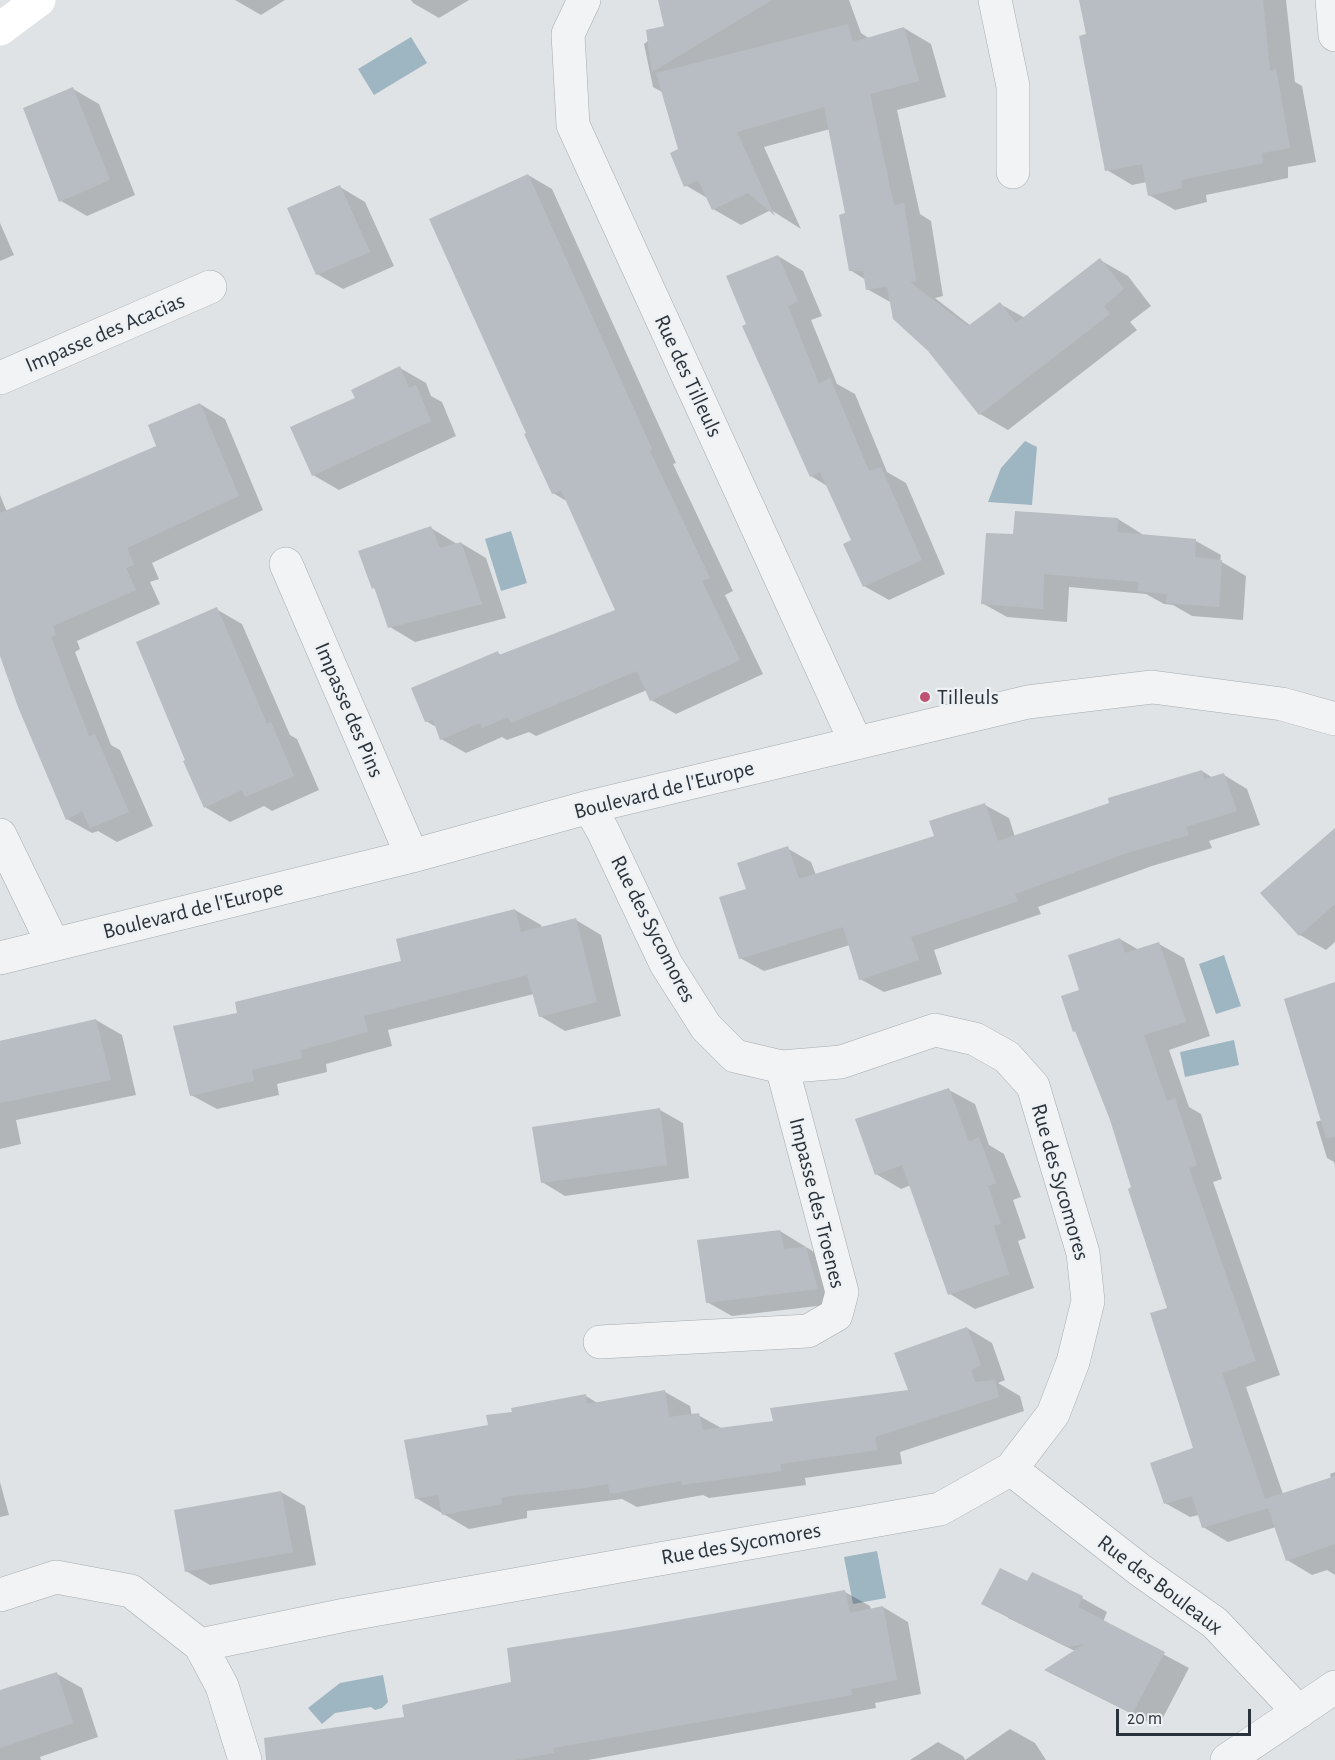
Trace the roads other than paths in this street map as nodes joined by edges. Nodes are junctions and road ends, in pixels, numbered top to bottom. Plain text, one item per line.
1 (39, 0) edge
2 (584, 0) edge
3 (995, 0) edge
4 (1332, 0) edge
5 (0, 29) edge
6 (1335, 35) edge
7 (1013, 172) dead end
8 (210, 287) dead end
9 (0, 378) edge
10 (286, 564) dead end
11 (1335, 719) edge
12 (855, 743) junction
13 (589, 807) junction
14 (0, 835) edge
15 (412, 856) junction
16 (53, 944) junction
17 (0, 958) edge
18 (782, 1067) junction
19 (600, 1342) dead end
20 (1011, 1469) junction
21 (0, 1595) edge
22 (200, 1645) junction
23 (1335, 1688) edge
24 (1299, 1712) junction
25 (245, 1760) edge
26 (1227, 1760) edge

1 - 5 main road
2 - 12 street, Rue des Tilleuls
3 - 7 street
4 - 6 street
8 - 9 street, Impasse des Acacias
10 - 15 street, Impasse des Pins
11 - 12 street, Boulevard de l'Europe
12 - 13 street, Boulevard de l'Europe
13 - 15 street, Boulevard de l'Europe
13 - 18 street, Rue des Sycomores
14 - 16 street
15 - 16 street, Boulevard de l'Europe
16 - 17 street, Boulevard de l'Europe
18 - 19 street, Impasse des Troenes
18 - 20 street, Rue des Sycomores
20 - 22 street, Rue des Sycomores
20 - 24 street, Rue des Bouleaux
21 - 22 street
22 - 25 street
23 - 24 street
24 - 26 street

